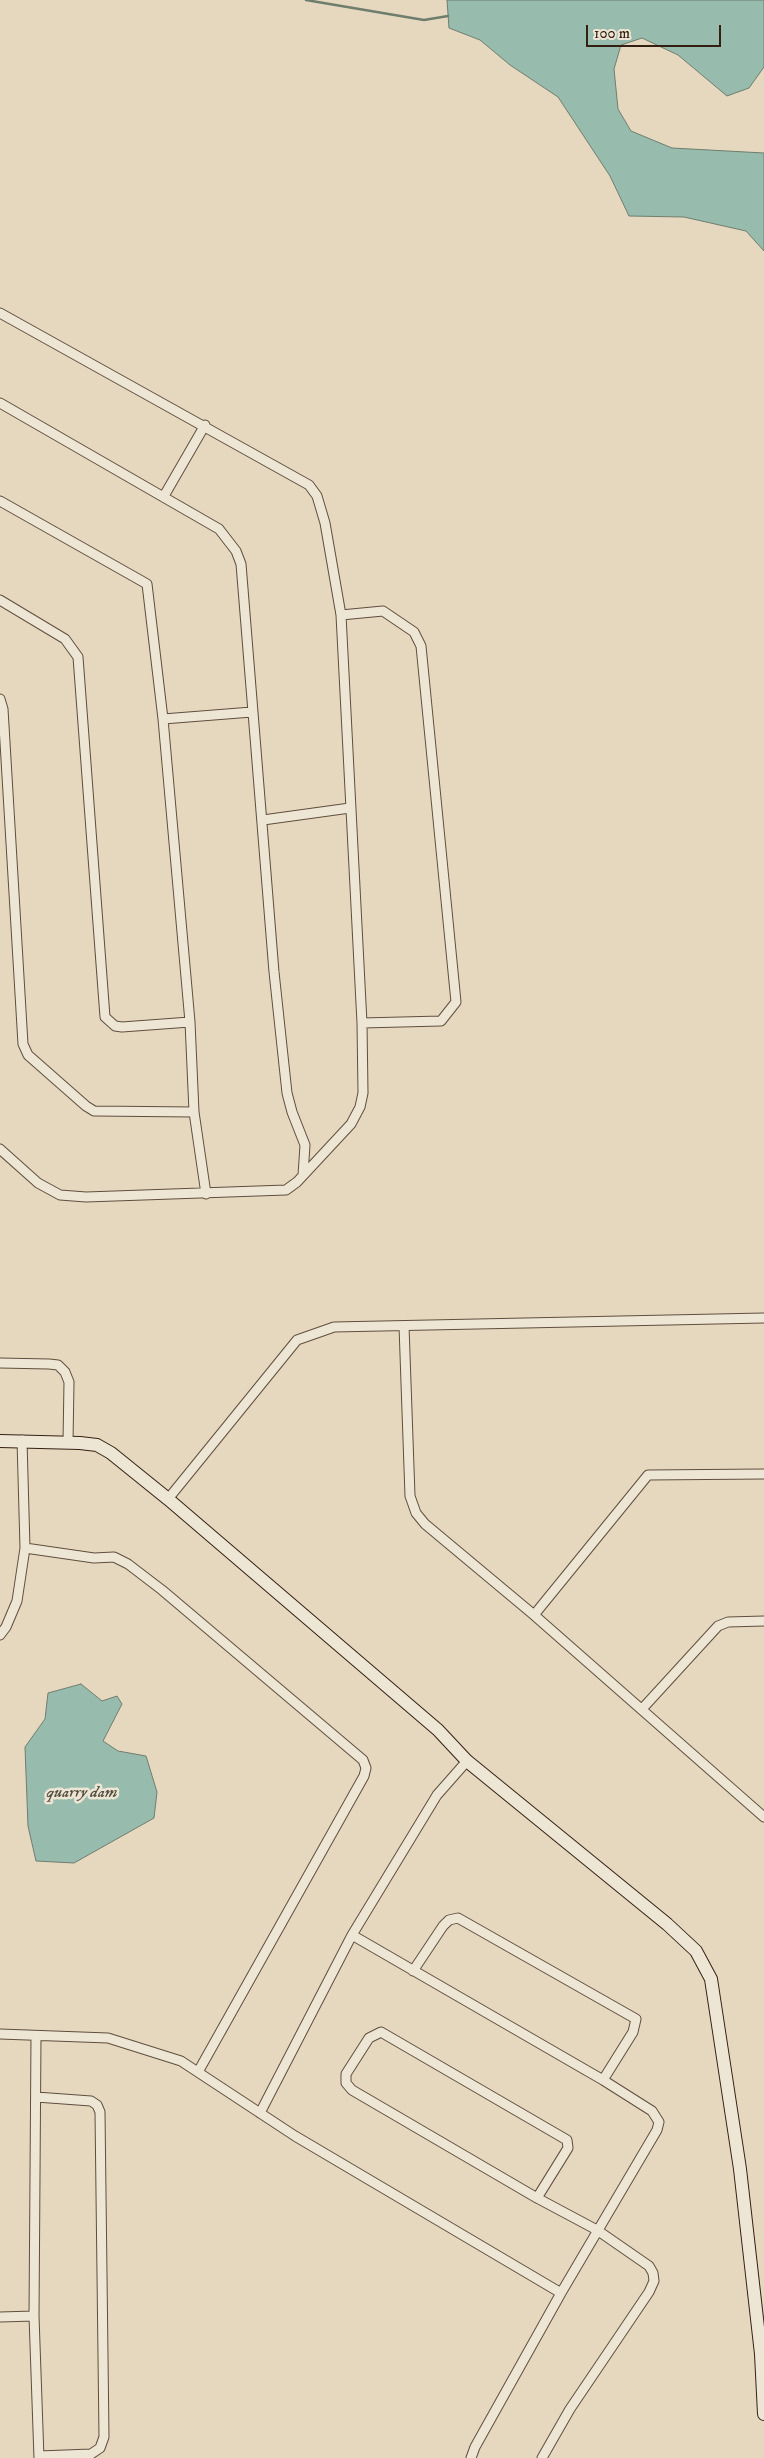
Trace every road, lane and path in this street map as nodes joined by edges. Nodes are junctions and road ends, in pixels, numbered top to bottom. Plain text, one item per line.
1 (0, 314) edge
2 (0, 403) edge
3 (205, 425) junction
4 (164, 496) junction
5 (0, 501) edge
6 (0, 600) edge
7 (341, 615) junction
8 (0, 699) edge
9 (252, 712) junction
10 (163, 719) junction
11 (350, 808) junction
12 (263, 820) junction
13 (190, 1022) junction
14 (362, 1023) junction
15 (194, 1112) junction
16 (0, 1149) edge
17 (303, 1175) junction
18 (206, 1194) junction
19 (764, 1318) edge
20 (404, 1326) junction
21 (0, 1363) edge
22 (22, 1440) junction
23 (0, 1441) edge
24 (68, 1442) junction
25 (764, 1474) edge
26 (168, 1499) junction
27 (26, 1548) junction
28 (534, 1615) junction
29 (764, 1622) edge
30 (0, 1635) edge
31 (642, 1709) junction
32 (467, 1761) junction
33 (764, 1817) edge
34 (352, 1935) junction
35 (413, 1971) junction
36 (0, 2034) edge
37 (36, 2036) junction
38 (198, 2072) junction
39 (603, 2080) junction
40 (36, 2097) junction
41 (260, 2113) junction
42 (537, 2198) junction
43 (597, 2230) junction
44 (561, 2293) junction
45 (34, 2316) junction
46 (0, 2317) edge
47 (764, 2414) edge
48 (39, 2457) edge
49 (471, 2458) edge
50 (542, 2458) edge

1 - 3 street
2 - 4 street
3 - 4 street
3 - 7 street
4 - 9 street
5 - 10 street
6 - 13 street
7 - 11 street
7 - 14 street
8 - 15 street
9 - 10 street
9 - 12 street
10 - 13 street
11 - 12 street
11 - 14 street
12 - 17 street
13 - 15 street
14 - 17 street
15 - 18 street
16 - 18 street
17 - 18 street
19 - 20 street
20 - 26 street
20 - 28 street
21 - 24 street
22 - 23 street
22 - 24 street
22 - 27 street
24 - 26 street
25 - 28 street
26 - 32 street
27 - 30 street
27 - 38 street
28 - 31 street
29 - 31 street
31 - 33 street
32 - 34 street
32 - 47 street
34 - 35 street
34 - 41 street
35 - 39 street
35 - 39 street
36 - 37 street
37 - 38 street
37 - 40 street
38 - 41 street
39 - 43 street
40 - 45 street
40 - 48 street
41 - 44 street
42 - 42 street
42 - 43 street
43 - 44 street
43 - 50 street
44 - 49 street
45 - 46 street
45 - 48 street

